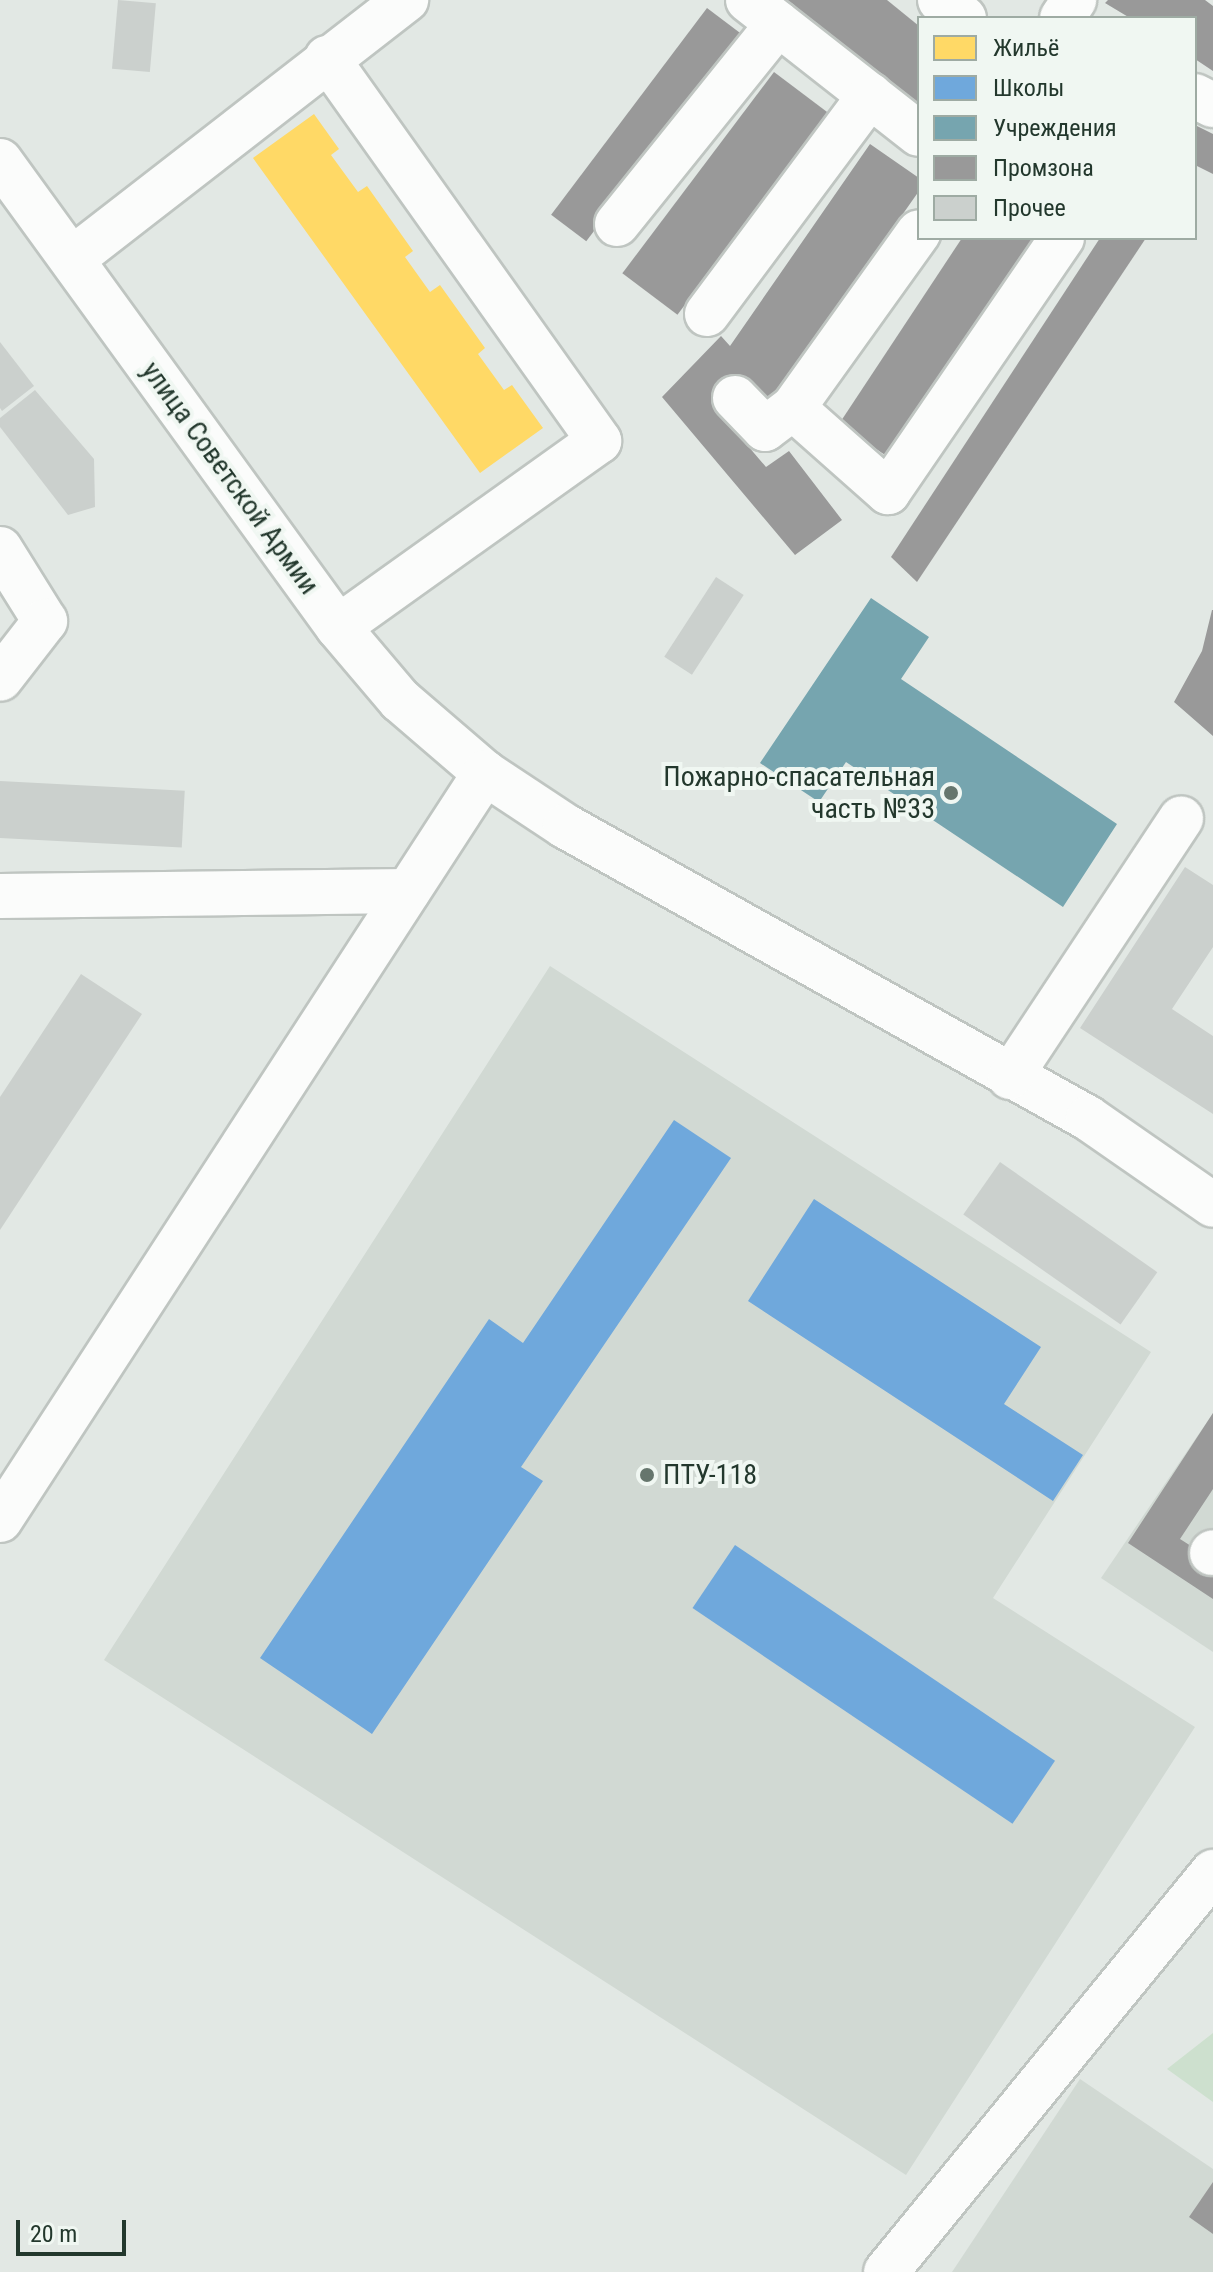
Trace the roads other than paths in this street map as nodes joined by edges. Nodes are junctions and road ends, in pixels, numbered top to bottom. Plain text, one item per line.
1 (406, 0) edge
2 (940, 0) edge
3 (763, 12) edge
4 (961, 16) edge
5 (327, 58) junction
6 (870, 95) junction
7 (917, 132) edge
8 (5, 182) edge
9 (617, 224) dead end
10 (917, 235) edge
11 (1061, 240) edge
12 (72, 259) junction
13 (707, 314) dead end
14 (735, 398) dead end
15 (793, 408) junction
16 (0, 549) edge
17 (338, 627) junction
18 (0, 679) edge
19 (485, 773) junction
20 (1181, 819) dead end
21 (408, 891) junction
22 (0, 896) edge
23 (1010, 1077) junction
24 (1213, 1205) edge
25 (0, 1520) edge
26 (1213, 1872) edge
27 (886, 2272) edge

1 - 5 street
2 - 4 street
3 - 6 street
3 - 9 street
5 - 12 street
5 - 17 street
6 - 7 street
6 - 13 street
8 - 12 street, улица Советской Армии
10 - 15 street
11 - 15 street
12 - 17 street, улица Советской Армии
14 - 15 street
16 - 18 street
17 - 19 street, улица Советской Армии
19 - 21 street
19 - 23 street, улица Советской Армии
20 - 23 street
21 - 22 street
21 - 25 street
23 - 24 street, улица Советской Армии
26 - 27 street

